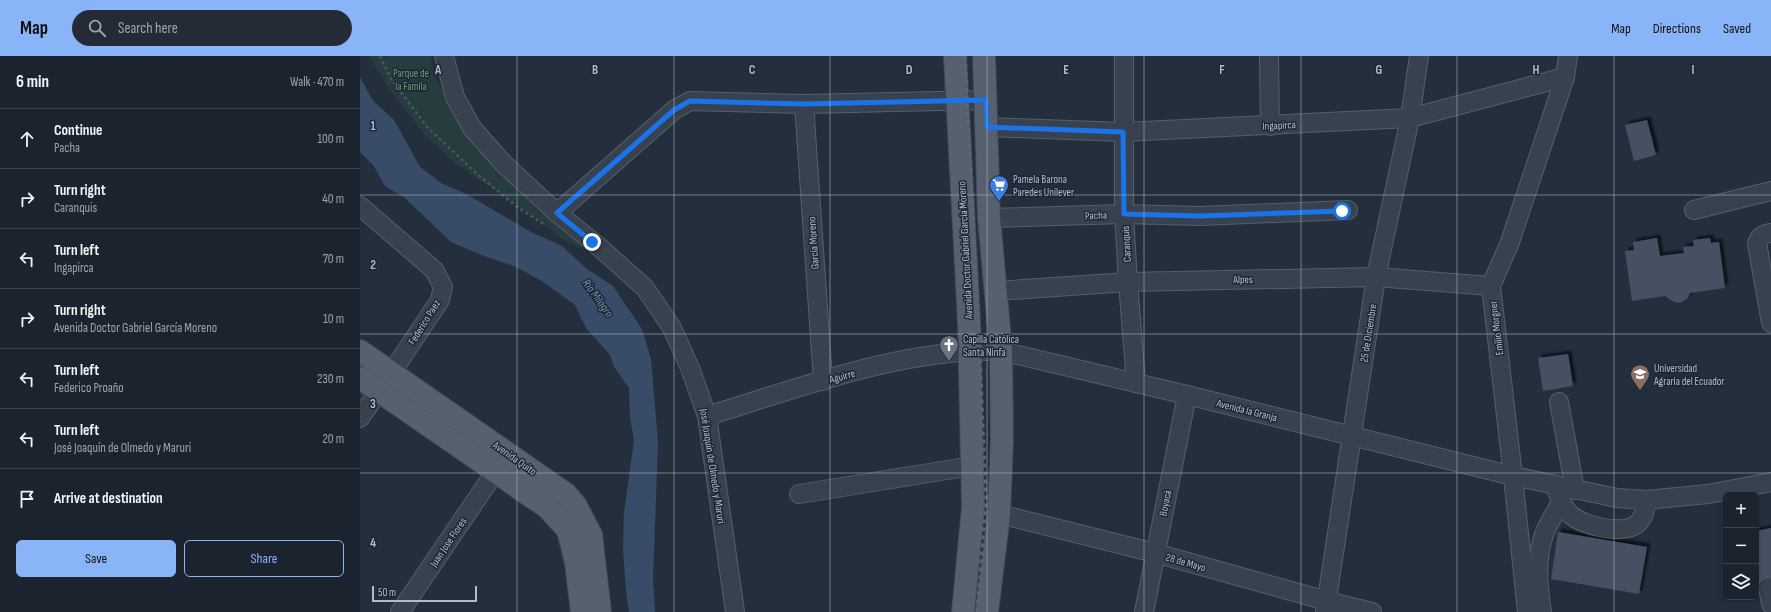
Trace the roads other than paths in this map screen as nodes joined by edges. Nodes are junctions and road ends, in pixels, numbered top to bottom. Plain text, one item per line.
1 (444, 56) edge
2 (955, 56) edge
3 (984, 56) edge
4 (1124, 56) edge
5 (1269, 56) edge
6 (1419, 56) edge
7 (1568, 56) edge
8 (1565, 77) junction
9 (957, 100) junction
10 (986, 100) junction
11 (804, 104) junction
12 (1410, 118) junction
13 (1270, 126) junction
14 (987, 127) junction
15 (1123, 132) junction
16 (1771, 191) edge
17 (360, 206) edge
18 (1348, 210) dead end
19 (1694, 210) dead end
20 (1124, 214) junction
21 (989, 218) junction
22 (553, 221) junction
23 (1771, 233) edge
24 (1376, 277) junction
25 (1128, 282) junction
26 (1491, 286) junction
27 (996, 291) junction
28 (1771, 323) edge
29 (360, 351) edge
30 (984, 351) junction
31 (392, 372) junction
32 (360, 378) edge
33 (823, 381) junction
34 (1136, 383) junction
35 (378, 392) junction
36 (1187, 395) junction
37 (1559, 402) dead end
38 (707, 416) junction
39 (360, 418) edge
40 (1351, 436) junction
41 (972, 466) junction
42 (495, 472) junction
43 (1514, 476) junction
44 (1771, 482) edge
45 (1555, 485) junction
46 (1575, 490) junction
47 (799, 494) dead end
48 (1646, 500) junction
49 (1561, 502) junction
50 (999, 514) junction
51 (1155, 553) junction
52 (1326, 607) edge
53 (585, 611) edge
54 (400, 612) edge
55 (735, 612) edge
56 (963, 612) edge
57 (987, 612) edge
58 (1144, 612) edge
59 (1372, 612) edge
60 (1527, 612) edge
61 (1542, 612) edge

1 - 22 street, José Joaquín de Olmedo y Maruri
2 - 9 main road, Avenida Doctor Gabriel García Moreno
3 - 10 main road, Avenida Doctor Gabriel García Moreno
4 - 15 street, Caranquis
5 - 13 street
6 - 12 street, 25 de Diciembre
7 - 8 street, Emilio Morgner
8 - 12 street, Ingapirca
8 - 26 street, Emilio Morgner
9 - 10 street
9 - 11 street
9 - 30 main road, Avenida Doctor Gabriel García Moreno
10 - 14 main road, Avenida Doctor Gabriel García Moreno
11 - 22 street
11 - 33 street, Garcia Moreno
12 - 13 street, Ingapirca
12 - 24 street, 25 de Diciembre
13 - 15 street, Ingapirca
14 - 15 street, Ingapirca
14 - 21 main road, Avenida Doctor Gabriel García Moreno
15 - 20 street, Caranquis
16 - 19 street
17 - 31 street, Federico Paez
18 - 20 street, Pacha
20 - 21 street, Pacha
20 - 25 street, Caranquis
21 - 27 main road, Avenida Doctor Gabriel García Moreno
22 - 38 street, José Joaquín de Olmedo y Maruri
23 - 28 street
24 - 25 street, Alpes
24 - 26 street, Alpes
24 - 40 street, 25 de Diciembre
25 - 27 street, Alpes
25 - 34 street, Caranquis
26 - 43 street, Emilio Morgner
27 - 30 main road, Avenida Doctor Gabriel García Moreno
29 - 31 main road, Avenida Quito
30 - 33 street, Aguirre
30 - 34 street, Avenida la Granja
30 - 41 main road, Avenida Doctor Gabriel García Moreno
30 - 50 main road, Avenida Doctor Gabriel García Moreno
31 - 53 main road, Avenida Quito
32 - 35 main road, Avenida Quito
33 - 38 street, Aguirre
34 - 36 street, Avenida la Granja
35 - 39 street
35 - 42 main road, Avenida Quito
36 - 40 street, Avenida la Granja
36 - 51 street, Boyacá
37 - 46 street
38 - 55 street, José Joaquín de Olmedo y Maruri
40 - 43 street, Avenida la Granja
40 - 52 street, 25 de Diciembre
41 - 47 street
41 - 56 main road, Avenida Doctor Gabriel García Moreno
42 - 53 main road, Avenida Quito
42 - 54 street, Juan Jose Flores
43 - 45 street, Avenida la Granja
43 - 60 street, Emilio Morgner
44 - 48 street, Avenida la Granja
45 - 46 street, Avenida la Granja
45 - 49 street
46 - 48 street, Avenida la Granja
48 - 49 street
49 - 61 street
50 - 51 street, 28 de Mayo
50 - 57 main road, Avenida Doctor Gabriel García Moreno
51 - 52 street, 28 de Mayo
51 - 58 street, Boyacá
52 - 59 street, 28 de Mayo

